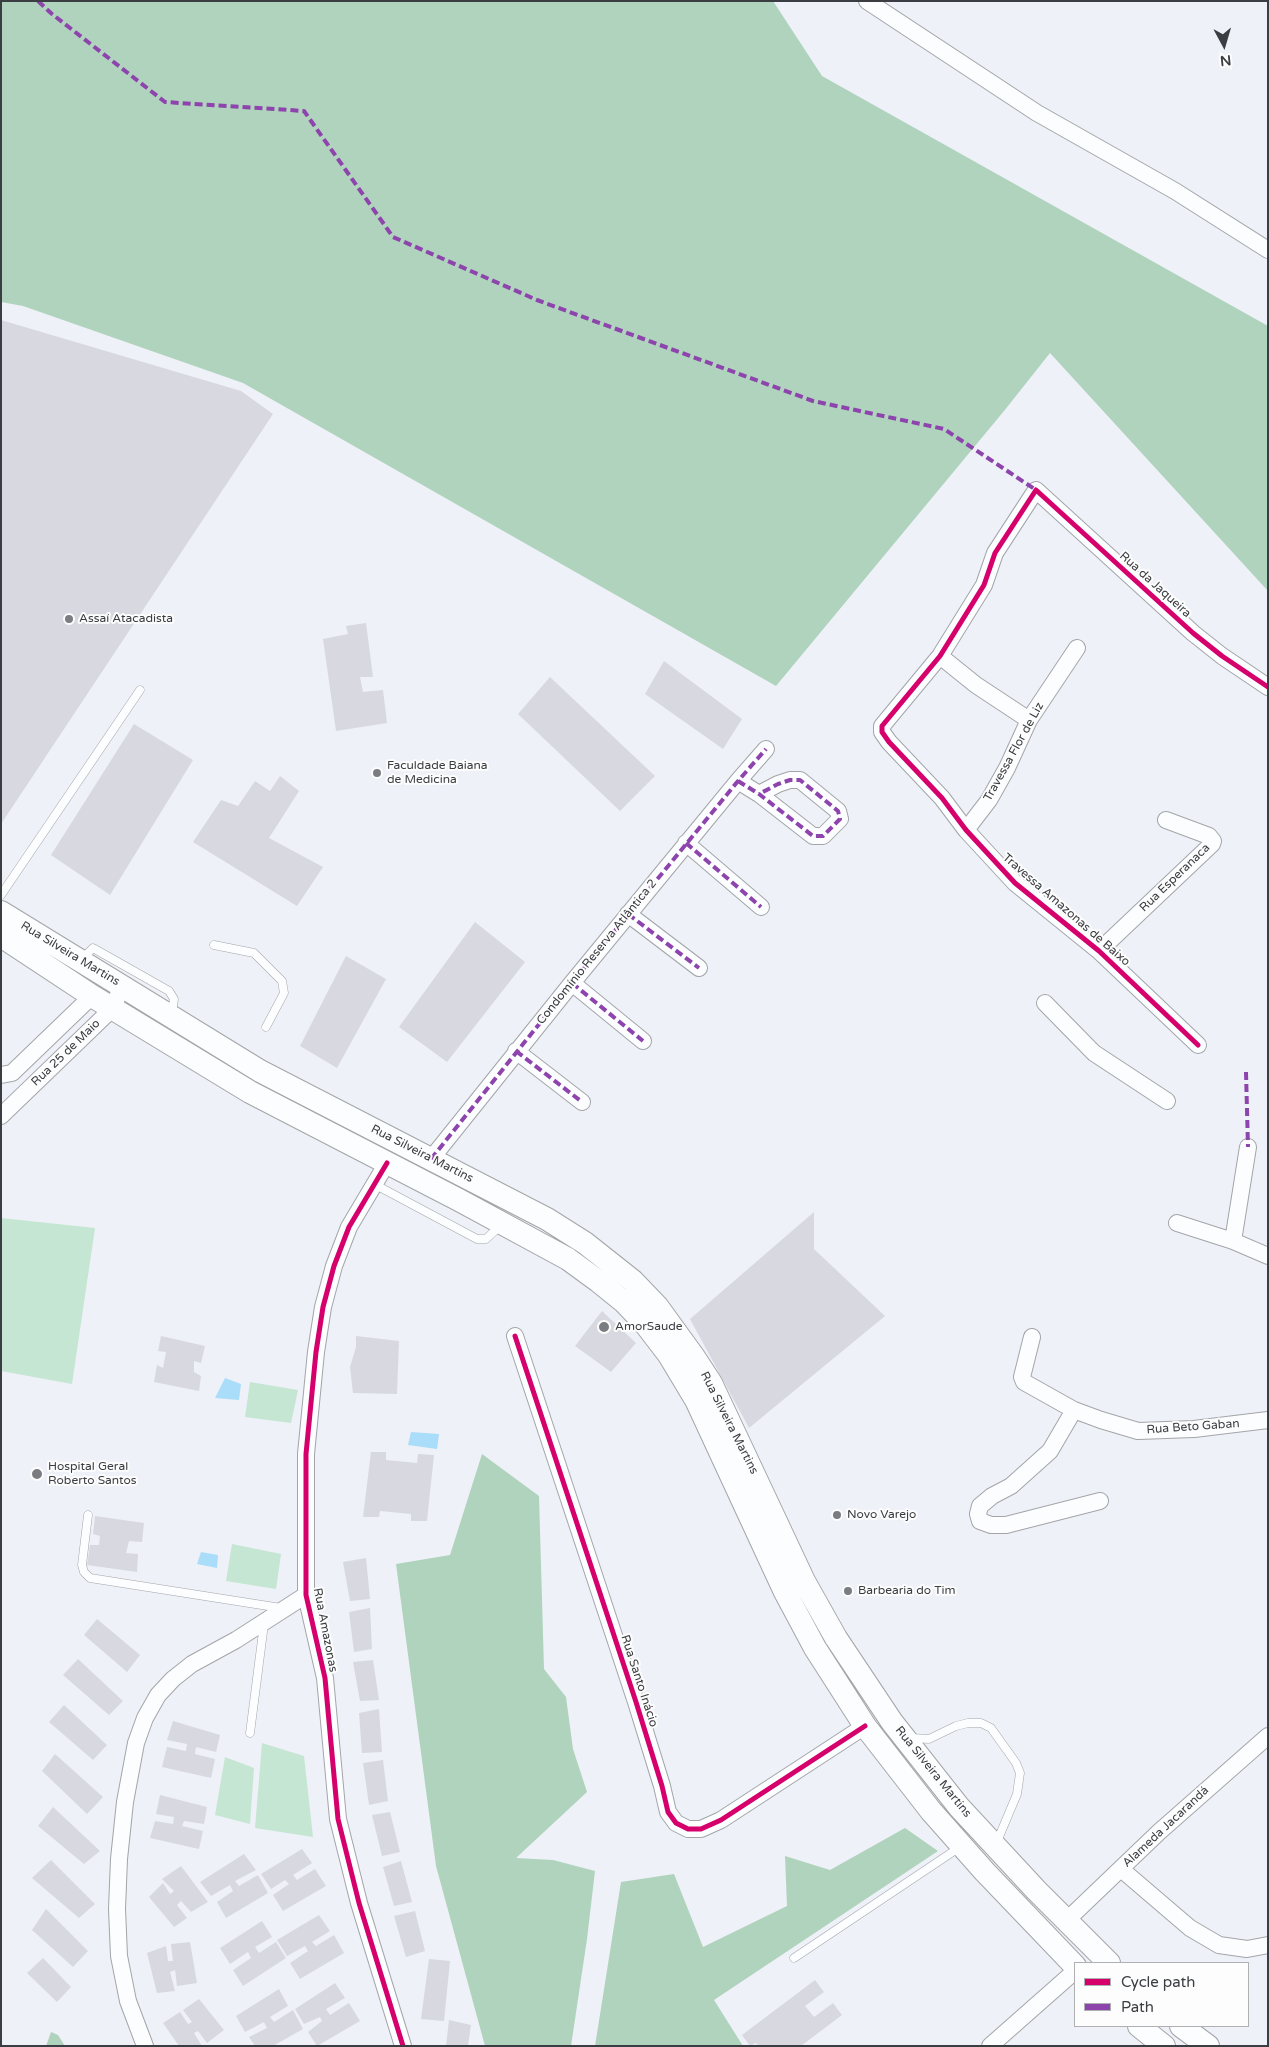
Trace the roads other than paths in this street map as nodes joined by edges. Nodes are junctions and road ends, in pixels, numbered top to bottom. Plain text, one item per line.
1 (868, 1) edge
2 (1268, 250) edge
3 (1036, 490) joint
4 (1077, 648) dead end
5 (940, 656) junction
6 (1268, 687) edge
7 (140, 690) dead end
8 (1029, 720) junction
9 (766, 749) dead end
10 (738, 781) junction
11 (758, 794) junction
12 (1166, 820) dead end
13 (966, 830) junction
14 (686, 843) junction
15 (1, 895) edge
16 (760, 907) dead end
17 (1, 912) edge
18 (628, 914) junction
19 (1, 936) edge
20 (214, 945) dead end
21 (1099, 951) junction
22 (81, 961) junction
23 (699, 968) dead end
24 (572, 983) junction
25 (122, 985) junction
26 (92, 996) junction
27 (1045, 1004) dead end
28 (113, 1008) junction
29 (171, 1017) junction
30 (266, 1027) dead end
31 (643, 1041) dead end
32 (1198, 1045) dead end
33 (516, 1050) junction
34 (18, 1075) edge
35 (1167, 1101) dead end
36 (582, 1102) dead end
37 (3, 1113) edge
38 (1248, 1148) dead end
39 (431, 1159) junction
40 (387, 1164) junction
41 (374, 1184) junction
42 (1177, 1223) dead end
43 (503, 1224) junction
44 (1233, 1241) junction
45 (1268, 1256) edge
46 (515, 1336) dead end
47 (1032, 1337) dead end
48 (1074, 1410) junction
49 (1268, 1420) edge
50 (1100, 1501) dead end
51 (88, 1515) dead end
52 (306, 1595) junction
53 (285, 1609) junction
54 (264, 1622) junction
55 (865, 1726) junction
56 (250, 1733) dead end
57 (903, 1736) junction
58 (1268, 1736) edge
59 (962, 1846) junction
60 (996, 1846) junction
61 (1121, 1869) junction
62 (1066, 1921) junction
63 (1268, 1945) edge
64 (794, 1958) dead end
65 (1108, 1962) edge
66 (1074, 1965) edge
67 (1074, 1972) edge
68 (1140, 2027) edge
69 (1182, 2027) edge
70 (145, 2046) edge
71 (403, 2046) edge
72 (990, 2046) edge
73 (1164, 2046) edge
74 (1208, 2046) edge

1 - 2 street
3 - 5 street, Travessa Amazonas de Baixo
3 - 6 street, Rua da Jaqueira
4 - 8 street, Travessa Flor de Liz
5 - 8 street
5 - 13 street, Travessa Amazonas de Baixo
7 - 15 lane
8 - 13 street, Travessa Flor de Liz
9 - 10 street, Condomínio Reserva Atlântica 2
10 - 11 street
10 - 14 street, Condomínio Reserva Atlântica 2
11 - 11 street
12 - 21 street, Rua Esperanaca
13 - 21 street, Travessa Amazonas de Baixo
14 - 16 street
14 - 18 street, Condomínio Reserva Atlântica 2
17 - 22 main road, Rua Silveira Martins
18 - 23 street
18 - 24 street, Condomínio Reserva Atlântica 2
19 - 26 main road, Rua Silveira Martins
20 - 30 lane
21 - 32 street, Travessa Amazonas de Baixo
22 - 25 main road, Rua Silveira Martins
22 - 29 lane
24 - 31 street
24 - 33 street, Condomínio Reserva Atlântica 2
25 - 28 street, Rua 25 de Maio
25 - 29 main road, Rua Silveira Martins
26 - 28 main road, Rua Silveira Martins
26 - 34 street, Rua 25 de Maio
27 - 35 street
28 - 34 street, Rua 25 de Maio
28 - 40 main road, Rua Silveira Martins
29 - 39 main road, Rua Silveira Martins
33 - 36 street
33 - 39 street, Condomínio Reserva Atlântica 2
34 - 37 street, Rua 25 de Maio
38 - 44 street
39 - 57 main road, Rua Silveira Martins
40 - 41 street, Rua Amazonas
40 - 43 main road, Rua Silveira Martins
41 - 43 lane
41 - 52 street, Rua Amazonas
42 - 44 street
43 - 55 main road, Rua Silveira Martins
44 - 45 street
46 - 55 street, Rua Santo Inácio
47 - 48 street, Rua Beto Gaban
48 - 49 street, Rua Beto Gaban
48 - 50 street
51 - 53 lane
52 - 53 street
52 - 71 street, Rua Amazonas
53 - 54 street
54 - 56 lane
54 - 70 street
55 - 59 main road, Rua Silveira Martins
57 - 60 main road, Rua Silveira Martins
57 - 60 lane
58 - 61 street, Alameda Jacarandá
59 - 64 lane
59 - 66 main road, Rua Silveira Martins
60 - 62 main road, Rua Silveira Martins
61 - 62 street, Alameda Jacarandá
61 - 63 street
62 - 65 main road, Rua Silveira Martins
67 - 72 street
68 - 73 main road
69 - 74 main road

